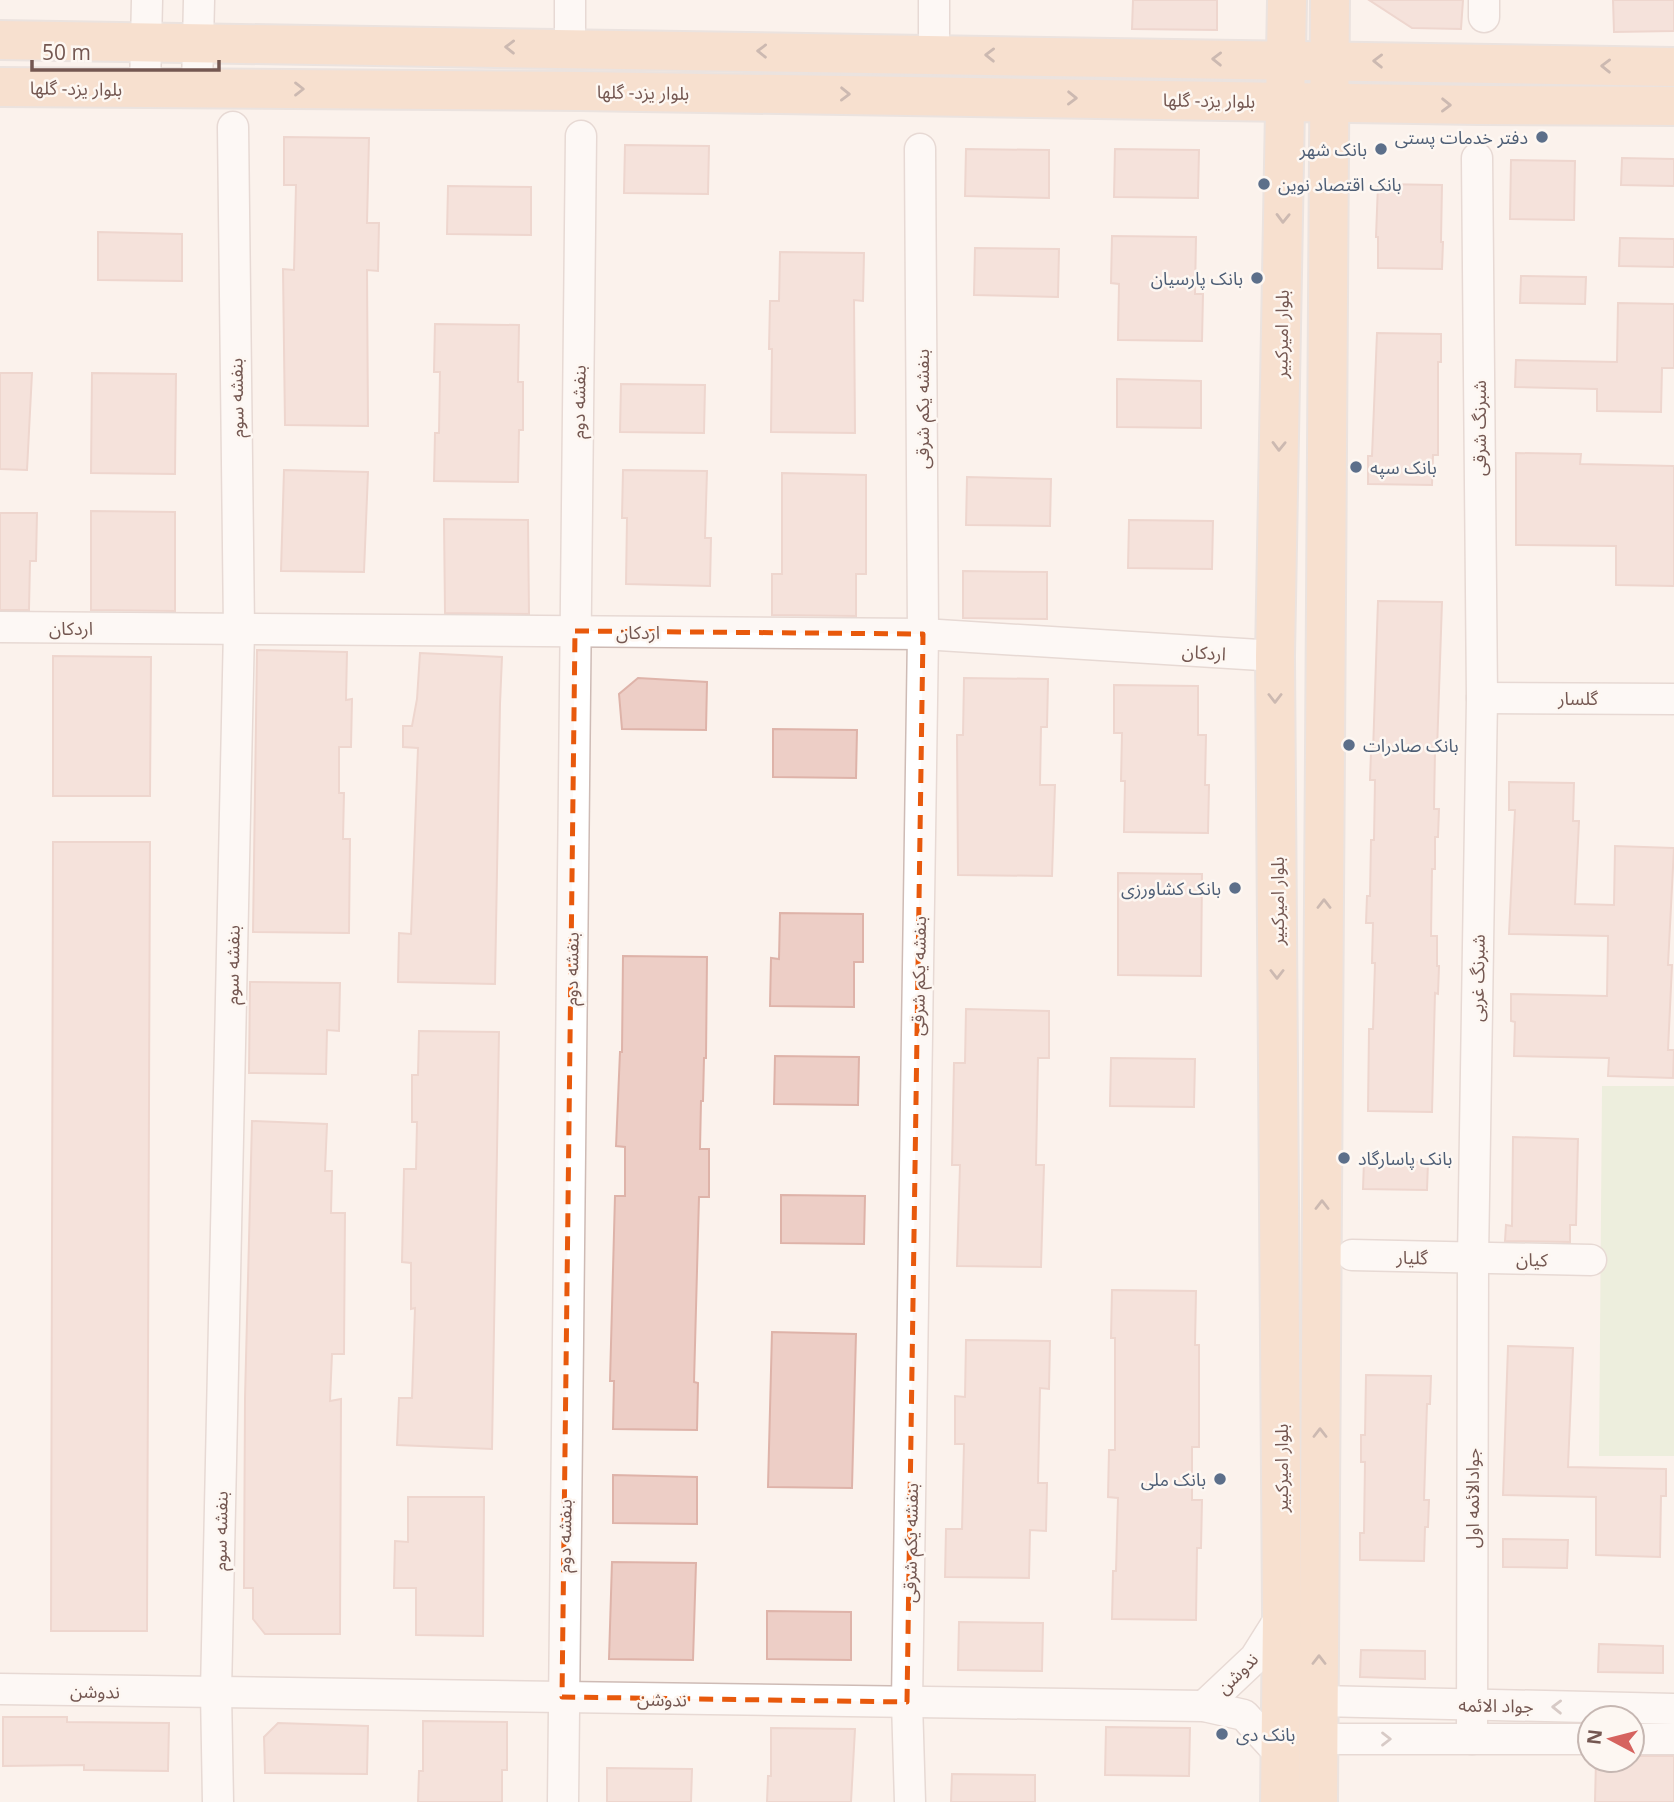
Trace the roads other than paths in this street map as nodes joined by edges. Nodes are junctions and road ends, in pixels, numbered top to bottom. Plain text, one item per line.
1 (147, 0) edge
2 (199, 0) edge
3 (570, 0) edge
4 (934, 0) edge
5 (1287, 0) edge
6 (1330, 0) edge
7 (0, 40) edge
8 (147, 41) junction
9 (199, 42) junction
10 (570, 48) junction
11 (934, 54) junction
12 (1285, 60) junction
13 (1329, 60) junction
14 (1674, 67) edge
15 (0, 87) edge
16 (197, 88) junction
17 (145, 89) junction
18 (1285, 101) junction
19 (1329, 102) junction
20 (1674, 106) edge
21 (233, 127) dead end
22 (582, 136) dead end
23 (920, 149) dead end
24 (1477, 158) dead end
25 (0, 627) edge
26 (239, 629) junction
27 (575, 631) junction
28 (923, 634) junction
29 (1275, 656) junction
30 (1482, 698) junction
31 (1674, 699) edge
32 (1352, 1255) dead end
33 (1473, 1258) junction
34 (1591, 1260) dead end
35 (1282, 1615) junction
36 (0, 1689) edge
37 (216, 1692) junction
38 (562, 1697) junction
39 (908, 1702) junction
40 (1319, 1702) junction
41 (1472, 1705) junction
42 (1204, 1706) junction
43 (1674, 1709) edge
44 (1472, 1739) junction
45 (1576, 1739) edge
46 (1646, 1739) edge
47 (1674, 1739) edge
48 (1318, 1740) junction
49 (1280, 1754) junction
50 (218, 1802) edge
51 (563, 1802) edge
52 (910, 1802) edge
53 (1280, 1802) edge
54 (1318, 1802) edge

1 - 8 street
2 - 9 street
3 - 10 street
4 - 11 street
5 - 12 main road, بلوار امیرکبیر
6 - 13 main road
7 - 8 main road
8 - 9 main road
8 - 17 street
10 -> 9 main road
9 - 16 street
11 -> 10 main road
12 -> 11 main road
12 - 13 main road
12 - 18 main road, بلوار امیرکبیر
14 -> 13 main road
13 - 19 main road
15 - 17 main road, بلوار یزد- گلها
16 - 17 main road, بلوار یزد- گلها
16 -> 18 main road, بلوار یزد- گلها
18 - 19 main road, بلوار یزد- گلها
18 -> 29 main road, بلوار امیرکبیر
19 -> 20 main road
40 -> 19 main road
21 - 26 street, بنفشه سوم
22 - 27 street, بنفشه دوم
23 - 28 street, بنفشه یکم شرقی
24 - 30 street, شبرنگ شرقی
25 - 26 street, اردکان
26 - 27 street, اردکان
26 - 37 street, بنفشه سوم
27 - 28 street, اردکان
27 - 38 street, بنفشه دوم
28 - 29 street, اردکان
28 - 39 street, بنفشه یکم شرقی
29 -> 35 main road, بلوار امیرکبیر
30 - 31 street, گلسار
30 - 33 street, شبرنگ غربی
32 - 33 street, گلیار
33 - 34 street, کیان
33 - 41 street, جوادالائمه اول
35 - 42 street, ندوشن
35 - 49 main road, بلوار امیرکبیر
36 - 37 street, ندوشن
37 - 38 street, ندوشن
37 - 50 street, بنفشه سوم
38 - 39 street, ندوشن
38 - 51 street, بنفشه دوم
39 - 42 street, ندوشن
39 - 52 street, بنفشه یکم شرقی
40 - 41 street, جواد الائمه
40 - 48 main road
43 -> 41 street, جواد الائمه
41 - 44 street, جوادالائمه اول
42 - 49 street
44 - 45 street, جواد الائمه
48 -> 44 street, جواد الائمه
46 - 47 street
48 - 54 main road
49 - 53 main road, بلوار امیرکبیر

